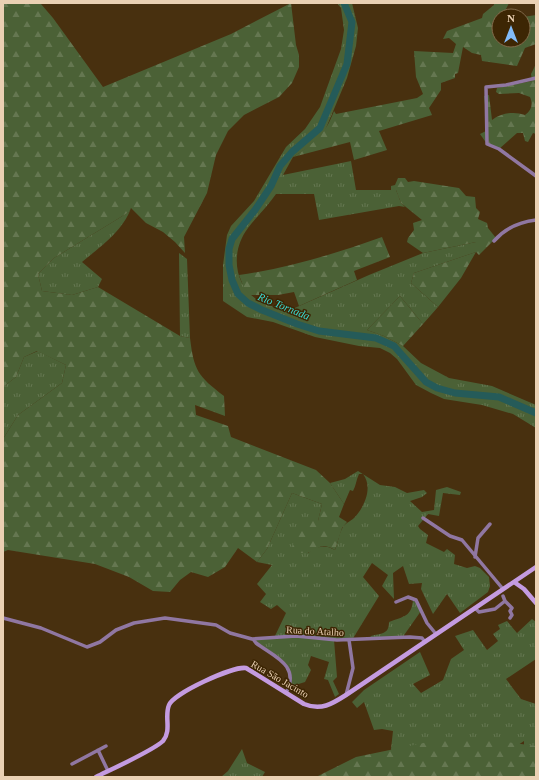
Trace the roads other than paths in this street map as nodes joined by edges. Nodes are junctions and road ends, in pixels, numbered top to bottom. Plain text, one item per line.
1 (536, 78) edge
2 (536, 176) edge
3 (536, 220) edge
4 (494, 240) dead end
5 (423, 518) dead end
6 (490, 524) dead end
7 (475, 557) junction
8 (536, 567) edge
9 (520, 578) junction
10 (514, 582) junction
11 (503, 589) junction
12 (524, 589) junction
13 (504, 596) dead end
14 (505, 601) junction
15 (396, 602) dead end
16 (536, 603) edge
17 (475, 608) junction
18 (3, 618) edge
19 (510, 618) dead end
20 (436, 634) junction
21 (253, 639) junction
22 (350, 640) junction
23 (425, 642) junction
24 (286, 693) junction
25 (346, 695) junction
26 (106, 746) dead end
27 (98, 750) junction
28 (72, 764) dead end
29 (108, 771) junction
30 (96, 777) edge

1 - 2 street
3 - 4 street
5 - 7 street
6 - 7 street
7 - 11 street
8 - 9 main road, Rua São Jacinto
9 - 10 main road, Rua São Jacinto
9 - 12 main road
10 - 11 main road, Rua São Jacinto
10 - 12 main road
11 - 17 main road, Rua São Jacinto
12 - 16 main road
13 - 14 street
14 - 17 street
14 - 19 street
15 - 20 street
17 - 20 main road, Rua São Jacinto
18 - 21 street, Rua do Atalho
20 - 23 main road, Rua São Jacinto
21 - 22 street, Rua do Atalho
21 - 24 street
22 - 23 street, Rua do Atalho
22 - 25 street
23 - 25 main road, Rua São Jacinto
24 - 25 main road, Rua São Jacinto
24 - 29 main road, Rua São Jacinto
26 - 27 street
27 - 28 street
27 - 29 street
29 - 30 main road, Rua São Jacinto

